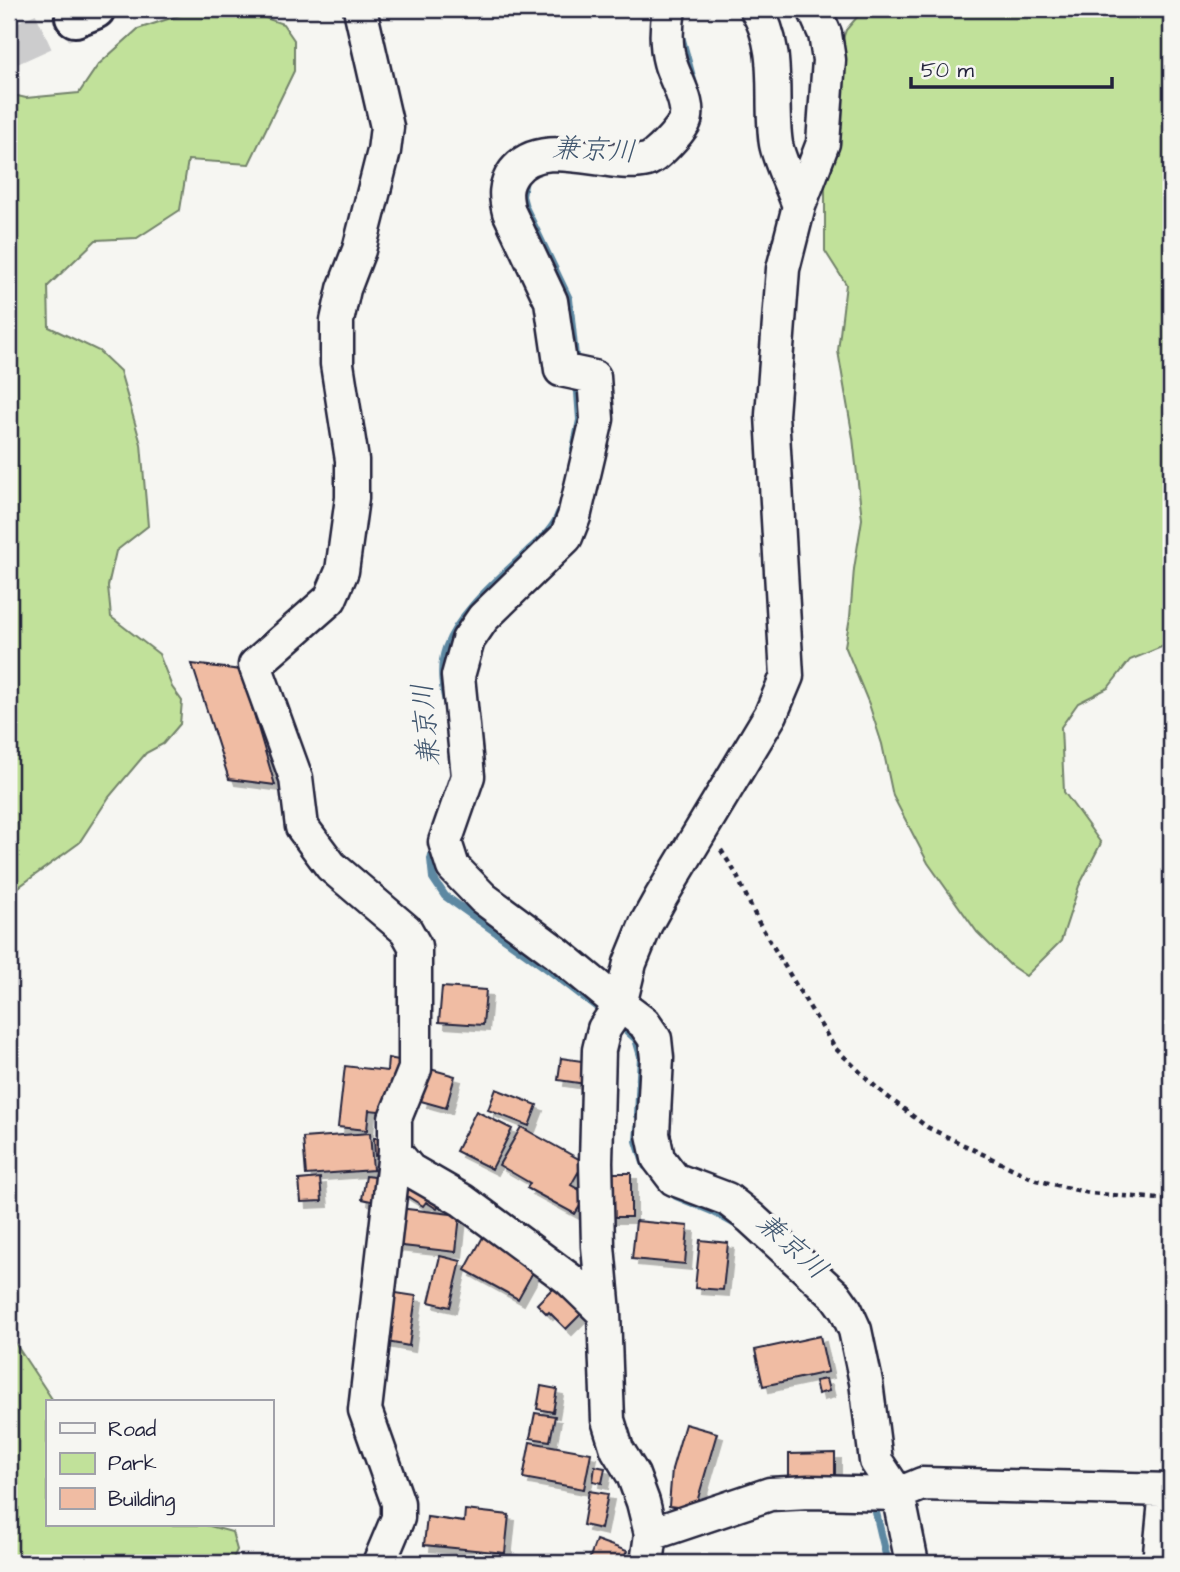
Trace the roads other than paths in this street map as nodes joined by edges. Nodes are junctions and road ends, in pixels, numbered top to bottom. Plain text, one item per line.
1 (360, 9) edge
2 (669, 9) edge
3 (756, 9) edge
4 (814, 9) edge
5 (799, 206) junction
6 (613, 1015) junction
7 (395, 1152) junction
8 (604, 1313) junction
9 (1169, 1490) edge
10 (893, 1494) junction
11 (649, 1548) edge
12 (379, 1563) edge
13 (912, 1563) edge
14 (1159, 1563) edge

1 - 7 street
2 - 6 street
3 - 5 street
4 - 5 street
5 - 6 street
6 - 8 street
6 - 10 street
7 - 8 street
7 - 12 street
8 - 11 street
9 - 10 street
9 - 14 street
10 - 11 street
10 - 13 street

